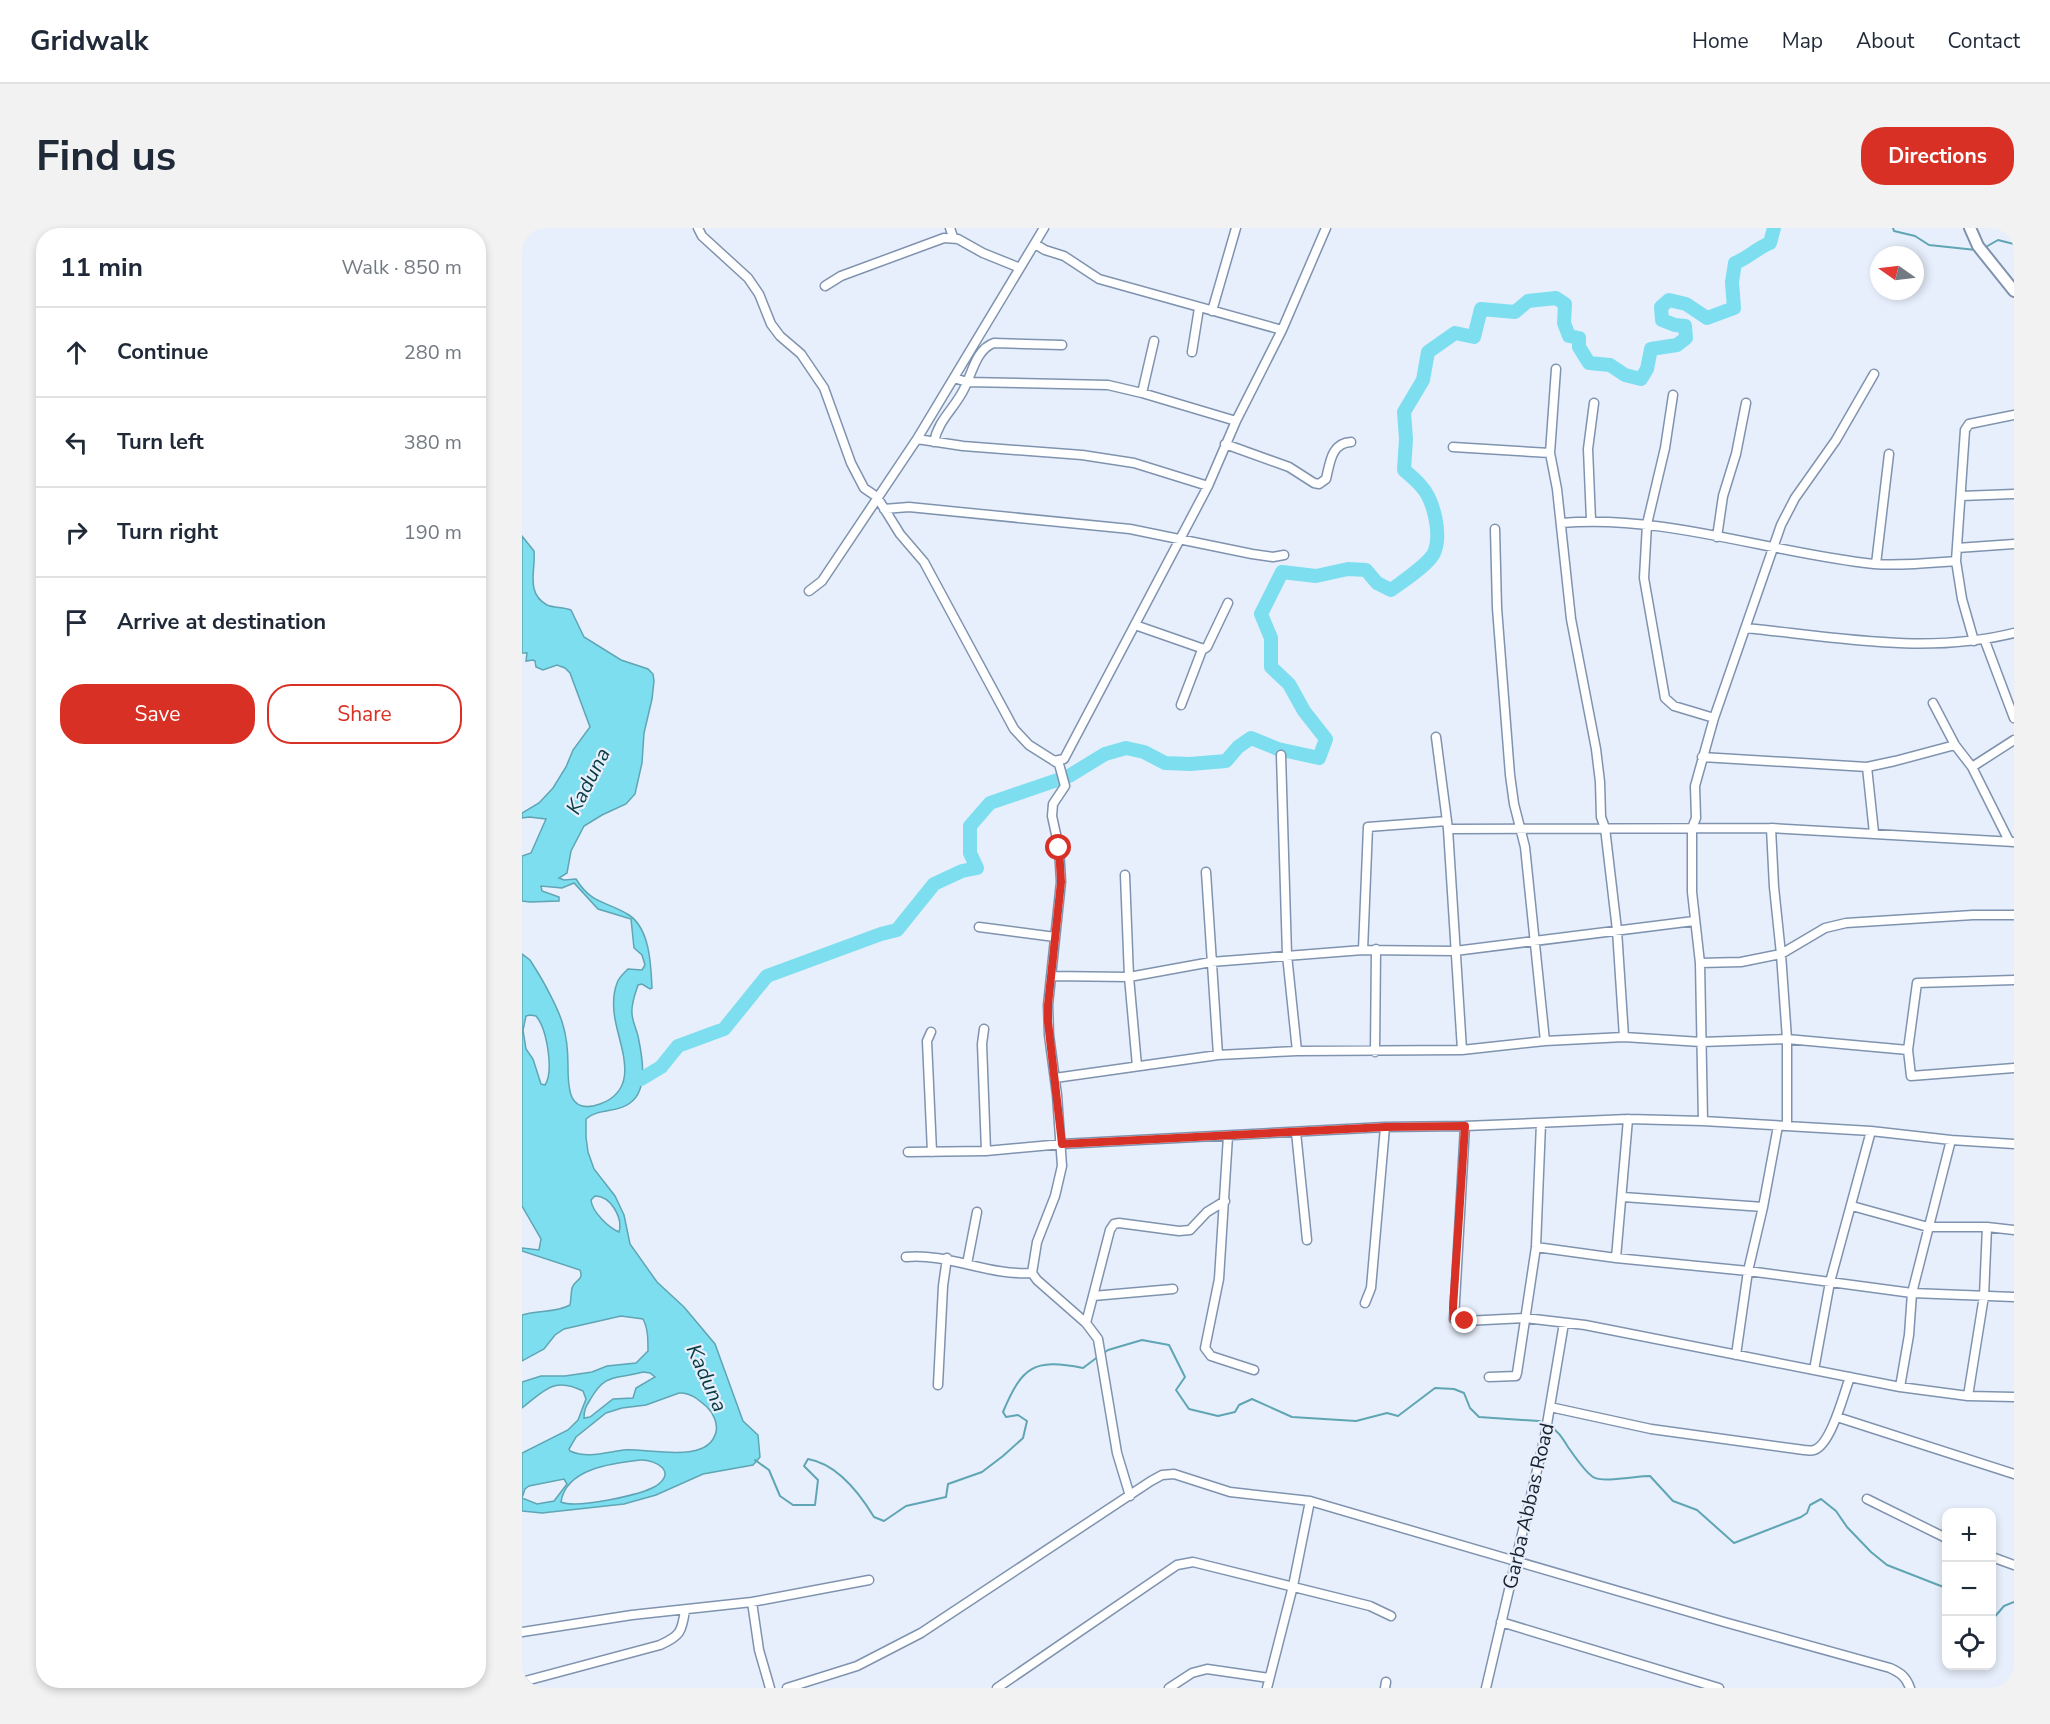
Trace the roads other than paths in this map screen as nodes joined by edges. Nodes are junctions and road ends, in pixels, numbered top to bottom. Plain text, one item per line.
1 (698, 228) edge
2 (950, 228) edge
3 (1044, 228) edge
4 (1236, 228) edge
5 (1326, 228) edge
6 (952, 237) junction
7 (1974, 238) edge
8 (1035, 244) junction
9 (1020, 268) junction
10 (825, 285) dead end
11 (2014, 291) edge
12 (1199, 308) junction
13 (1212, 311) junction
14 (1282, 330) junction
15 (1154, 341) dead end
16 (1062, 345) dead end
17 (1191, 352) dead end
18 (1556, 369) dead end
19 (1874, 374) dead end
20 (954, 378) junction
21 (967, 382) junction
22 (1142, 393) junction
23 (1673, 395) dead end
24 (1594, 403) dead end
25 (1746, 403) dead end
26 (2014, 415) edge
27 (1236, 421) junction
28 (917, 439) junction
29 (934, 442) junction
30 (1351, 442) dead end
31 (1225, 444) junction
32 (1454, 447) dead end
33 (1550, 453) junction
34 (1888, 454) dead end
35 (1208, 486) junction
36 (2014, 494) edge
37 (1961, 496) junction
38 (877, 497) junction
39 (884, 509) junction
40 (1591, 520) junction
41 (1561, 523) junction
42 (1647, 524) junction
43 (1495, 529) dead end
44 (1717, 537) junction
45 (1181, 538) junction
46 (2014, 544) edge
47 (1773, 547) junction
48 (1957, 548) junction
49 (1284, 555) dead end
50 (1956, 561) junction
51 (1876, 564) junction
52 (809, 591) dead end
53 (1228, 603) dead end
54 (1135, 625) junction
55 (1746, 628) junction
56 (2014, 633) edge
57 (1984, 640) junction
58 (1974, 641) junction
59 (1202, 650) junction
60 (1933, 703) dead end
61 (1181, 705) dead end
62 (1714, 718) junction
63 (2014, 718) edge
64 (1436, 737) dead end
65 (2014, 740) edge
66 (1955, 745) junction
67 (1281, 754) dead end
68 (1702, 757) junction
69 (1057, 762) junction
70 (1867, 767) junction
71 (1972, 767) junction
72 (1447, 825) junction
73 (1605, 828) junction
74 (1692, 828) junction
75 (1771, 828) junction
76 (1520, 830) junction
77 (1874, 833) junction
78 (2012, 842) edge
79 (1206, 872) dead end
80 (1125, 875) dead end
81 (2014, 915) edge
82 (1694, 921) junction
83 (980, 927) dead end
84 (1617, 930) junction
85 (1055, 937) junction
86 (1534, 940) junction
87 (1376, 949) junction
88 (1363, 950) junction
89 (1455, 951) junction
90 (1781, 954) junction
91 (1287, 955) junction
92 (1211, 962) junction
93 (1700, 963) junction
94 (1052, 976) junction
95 (1129, 978) junction
96 (2014, 980) edge
97 (984, 1029) dead end
98 (931, 1032) dead end
99 (1624, 1037) junction
100 (1787, 1039) junction
101 (1545, 1041) junction
102 (1701, 1042) junction
103 (1462, 1050) junction
104 (1908, 1050) junction
105 (1298, 1051) junction
106 (1375, 1052) junction
107 (1218, 1055) junction
108 (1137, 1066) junction
109 (2014, 1068) edge
110 (1055, 1078) junction
111 (1628, 1119) junction
112 (1703, 1121) junction
113 (1541, 1123) junction
114 (1465, 1126) junction
115 (1782, 1126) junction
116 (1385, 1127) junction
117 (1871, 1131) junction
118 (1296, 1132) junction
119 (1228, 1136) junction
120 (1951, 1140) junction
121 (1062, 1144) junction
122 (2014, 1144) edge
123 (986, 1151) junction
124 (908, 1152) dead end
125 (932, 1152) junction
126 (1623, 1197) junction
127 (1225, 1201) junction
128 (1852, 1206) junction
129 (1763, 1207) junction
130 (977, 1212) dead end
131 (1928, 1227) junction
132 (1987, 1227) junction
133 (2014, 1230) edge
134 (1307, 1240) dead end
135 (1536, 1247) junction
136 (906, 1257) dead end
137 (947, 1258) junction
138 (1616, 1258) junction
139 (968, 1264) junction
140 (1748, 1271) junction
141 (1032, 1273) junction
142 (1830, 1282) junction
143 (1173, 1289) dead end
144 (1912, 1293) junction
145 (1093, 1296) junction
146 (1984, 1296) junction
147 (2014, 1297) edge
148 (1365, 1304) dead end
149 (1525, 1318) junction
150 (1086, 1323) junction
151 (1564, 1323) junction
152 (1736, 1355) junction
153 (1254, 1370) dead end
154 (1814, 1370) junction
155 (1489, 1377) dead end
156 (1850, 1377) junction
157 (938, 1385) dead end
158 (1900, 1387) junction
159 (1968, 1396) junction
160 (2014, 1397) edge
161 (1550, 1411) junction
162 (1837, 1417) junction
163 (2014, 1474) edge
164 (1130, 1496) junction
165 (1867, 1499) dead end
166 (1310, 1501) junction
167 (1942, 1536) edge
168 (1996, 1558) edge
169 (1515, 1561) junction
170 (2014, 1565) edge
171 (869, 1580) dead end
172 (1293, 1586) junction
173 (752, 1602) junction
174 (685, 1611) junction
175 (1391, 1616) dead end
176 (1501, 1622) junction
177 (522, 1632) edge
178 (1269, 1678) junction
179 (522, 1682) edge
180 (770, 1688) edge
181 (787, 1688) edge
182 (997, 1688) edge
183 (1169, 1688) edge
184 (1267, 1688) edge
185 (1486, 1688) edge
186 (1719, 1688) edge
187 (1910, 1688) edge

1 - 38 street
2 - 6 street
3 - 8 street
4 - 13 street
5 - 14 street
6 - 9 street
6 - 10 street
7 - 11 street
8 - 9 street
8 - 12 street
9 - 20 street
12 - 13 street
12 - 17 street
13 - 14 street
14 - 27 street
15 - 22 street
16 - 21 street
18 - 33 street
19 - 47 street
20 - 21 street
20 - 28 street
21 - 22 street
21 - 29 street
22 - 27 street
23 - 42 street
24 - 40 street
25 - 44 street
26 - 37 street
27 - 31 street
28 - 29 street
28 - 38 street
29 - 35 street
30 - 31 street
31 - 35 street
32 - 33 street
33 - 41 street
34 - 51 street
35 - 45 street
36 - 37 street
37 - 48 street
38 - 39 street
38 - 52 street
39 - 45 street
39 - 69 street
40 - 41 street
40 - 42 street
41 - 73 street
42 - 44 street
42 - 62 street
43 - 76 street
44 - 47 street
45 - 49 street
45 - 54 street
46 - 48 street
47 - 51 street
47 - 55 street
48 - 50 street
50 - 51 street
50 - 58 street
53 - 59 street
54 - 59 street
54 - 69 street
55 - 58 street
55 - 62 street
56 - 57 street
57 - 58 street
57 - 63 street
59 - 61 street
60 - 66 street
62 - 68 street
64 - 72 street
65 - 71 street
66 - 70 street
66 - 71 street
67 - 91 street
68 - 70 street
68 - 74 street
69 - 85 street
70 - 77 street
71 - 78 street
72 - 76 street
72 - 88 street
72 - 89 street
73 - 74 street
73 - 76 street
73 - 84 street
74 - 75 street
74 - 82 street
75 - 77 street
75 - 90 street
76 - 86 street
77 - 78 street
79 - 92 street
80 - 95 street
81 - 90 street
82 - 84 street
82 - 93 street
83 - 85 street
84 - 86 street
84 - 99 street
85 - 94 street
86 - 89 street
86 - 101 street
87 - 88 street
87 - 89 street
87 - 106 street
88 - 91 street
89 - 103 street
90 - 93 street
90 - 100 street
91 - 92 street
91 - 105 street
92 - 95 street
92 - 107 street
93 - 102 street
94 - 95 street
94 - 110 street
95 - 108 street
96 - 104 street
97 - 123 street
98 - 125 street
99 - 101 street
99 - 102 street
100 - 102 street
100 - 104 street
100 - 115 street
101 - 103 street
102 - 112 street
103 - 106 street
104 - 109 street
105 - 106 street
105 - 107 street
107 - 108 street
108 - 110 street
110 - 121 street
111 - 112 street
111 - 113 street
111 - 126 street
112 - 115 street
113 - 114 street
113 - 135 street
114 - 116 street
114 - 149 street
115 - 117 street
115 - 129 street
116 - 118 street
116 - 148 street
117 - 120 street
117 - 128 street
118 - 119 street
118 - 134 street
119 - 121 street
119 - 127 street
120 - 122 street
120 - 131 street
121 - 123 street
121 - 141 street
123 - 125 street
124 - 125 street
126 - 129 street
126 - 138 street
127 - 145 street
127 - 153 street
128 - 131 street
128 - 142 street
129 - 140 street
130 - 139 street
131 - 132 street
131 - 144 street
132 - 133 street
132 - 146 street
135 - 138 street
135 - 149 street
136 - 137 street
137 - 139 street
137 - 157 street
138 - 140 street
139 - 141 street
140 - 142 street
140 - 152 street
141 - 150 street
142 - 144 street
142 - 154 street
143 - 145 street
144 - 146 street
144 - 158 street
145 - 150 street
146 - 147 street
146 - 159 street
149 - 151 street
149 - 155 street
150 - 164 street
151 - 152 street
151 - 161 street, Garba Abbas Road
152 - 154 street
154 - 156 street
156 - 158 street
156 - 162 street
158 - 159 street
159 - 160 street
161 - 162 street
161 - 169 street, Garba Abbas Road
162 - 163 street
164 - 166 street
164 - 181 street
165 - 167 street
166 - 169 street
166 - 172 street
168 - 170 street
169 - 176 street, Garba Abbas Road
169 - 187 street
171 - 173 street
172 - 175 street
172 - 178 street
172 - 182 street
173 - 174 street
173 - 180 street
174 - 177 street
174 - 179 street
176 - 185 street, Garba Abbas Road
176 - 186 street
178 - 183 street
178 - 184 street

